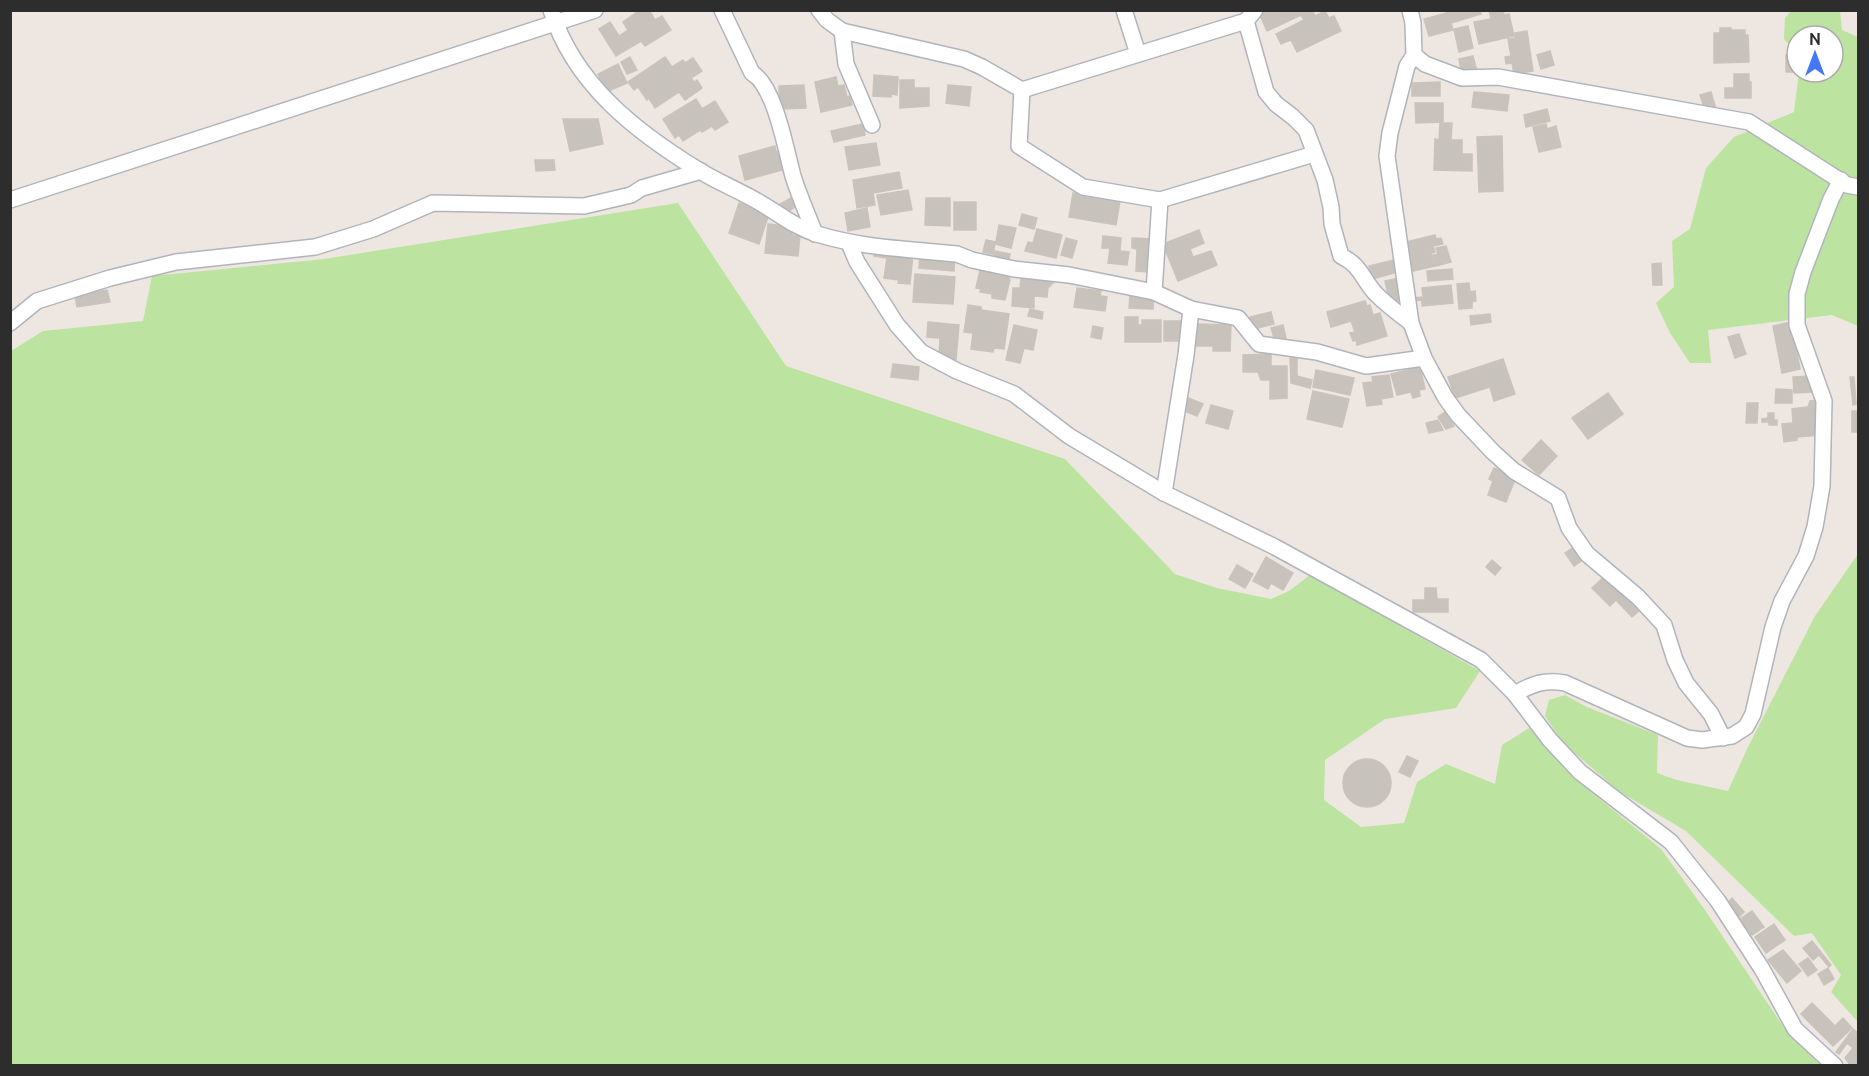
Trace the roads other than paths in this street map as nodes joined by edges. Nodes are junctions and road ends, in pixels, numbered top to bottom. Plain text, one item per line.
1 (595, 10) edge
2 (722, 10) edge
3 (819, 10) edge
4 (1124, 10) edge
5 (1410, 10) edge
6 (1251, 16) edge
7 (553, 17) edge
8 (842, 31) junction
9 (1138, 54) junction
10 (1414, 55) junction
11 (1022, 90) junction
12 (872, 125) dead end
13 (1314, 154) junction
14 (701, 171) junction
15 (1841, 180) junction
16 (1858, 187) edge
17 (10, 200) edge
18 (1160, 200) junction
19 (815, 234) junction
20 (849, 243) junction
21 (1154, 292) junction
22 (1191, 309) junction
23 (10, 323) edge
24 (1410, 323) junction
25 (1424, 358) junction
26 (1164, 493) junction
27 (1515, 694) junction
28 (1723, 738) junction
29 (1835, 1065) edge

1 - 7 street
2 - 19 street
3 - 8 street
4 - 9 street
5 - 10 street
6 - 9 street
6 - 13 street
7 - 14 street
7 - 17 street
8 - 11 street
8 - 12 street
9 - 11 street
10 - 15 street
10 - 24 street
11 - 18 street
13 - 18 street
13 - 24 street
14 - 19 street
14 - 23 street
15 - 16 street
15 - 28 street
18 - 21 street
19 - 20 street
20 - 21 street
20 - 26 street
21 - 22 street
22 - 25 street
22 - 26 street
24 - 25 street
25 - 28 street
26 - 27 street
27 - 28 street
27 - 29 street

